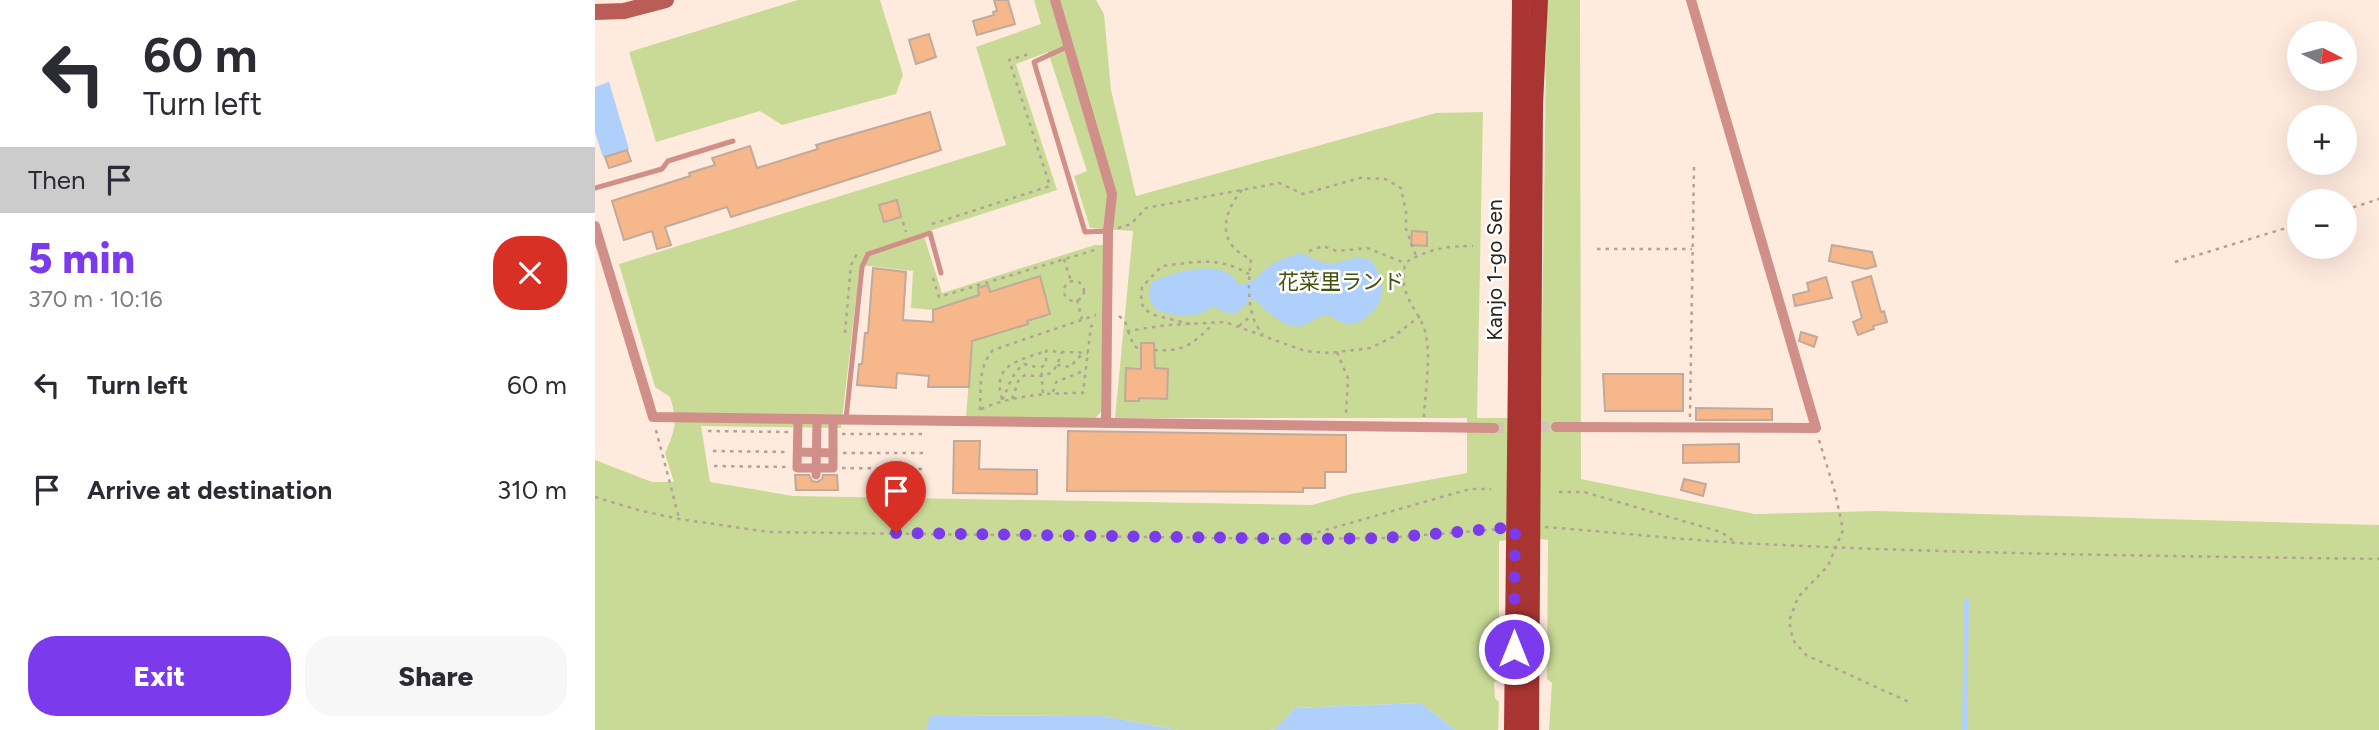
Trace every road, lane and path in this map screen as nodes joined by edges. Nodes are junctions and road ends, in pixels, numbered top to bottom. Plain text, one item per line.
1 (666, 0) edge
2 (1055, 0) edge
3 (1521, 0) edge
4 (1539, 0) edge
5 (1691, 0) edge
6 (595, 12) edge
7 (1070, 46) junction
8 (1034, 52) dead end
9 (733, 141) dead end
10 (1693, 166) dead end
11 (595, 188) edge
12 (1243, 188) junction
13 (2379, 199) edge
14 (2357, 206) edge
15 (903, 222) dead end
16 (932, 224) dead end
17 (595, 226) edge
18 (2287, 228) edge
19 (1106, 231) junction
20 (906, 232) dead end
21 (1473, 246) dead end
22 (861, 247) dead end
23 (1597, 249) dead end
24 (1692, 249) junction
25 (1310, 251) dead end
26 (1416, 256) junction
27 (1064, 259) junction
28 (1405, 262) junction
29 (2175, 262) dead end
30 (931, 271) dead end
31 (941, 273) dead end
32 (1249, 277) junction
33 (1071, 281) junction
34 (1077, 300) junction
35 (1252, 315) junction
36 (1420, 316) junction
37 (1107, 317) junction
38 (1082, 319) junction
39 (1214, 323) junction
40 (1197, 325) junction
41 (1239, 326) junction
42 (1128, 331) junction
43 (1266, 337) junction
44 (843, 345) dead end
45 (1046, 351) junction
46 (1141, 351) dead end
47 (1154, 351) dead end
48 (1062, 352) junction
49 (1337, 352) junction
50 (1086, 353) junction
51 (1057, 365) junction
52 (1070, 367) junction
53 (1041, 368) junction
54 (1086, 370) junction
55 (1072, 375) junction
56 (1041, 377) junction
57 (1043, 393) junction
58 (1053, 393) junction
59 (1012, 399) junction
60 (1002, 400) junction
61 (653, 416) junction
62 (798, 419) junction
63 (817, 420) junction
64 (833, 420) junction
65 (846, 420) junction
66 (1105, 423) junction
67 (1345, 426) junction
68 (1556, 426) tunnel mouth
69 (1423, 428) junction
70 (1494, 428) tunnel mouth
71 (1690, 428) junction
72 (1816, 428) junction
73 (708, 431) dead end
74 (798, 432) junction
75 (833, 434) junction
76 (923, 434) dead end
77 (713, 451) dead end
78 (798, 452) junction
79 (816, 453) junction
80 (833, 453) junction
81 (923, 453) dead end
82 (714, 467) dead end
83 (797, 468) junction
84 (833, 468) junction
85 (923, 469) dead end
86 (816, 472) junction
87 (1491, 489) dead end
88 (1559, 492) dead end
89 (595, 497) edge
90 (680, 519) junction
91 (1523, 533) junction
92 (1294, 539) junction
93 (1736, 543) junction
94 (1835, 547) junction
95 (2379, 559) edge
96 (1909, 702) dead end
97 (1513, 730) edge
98 (1530, 730) edge

1 - 6 main road
2 - 7 street
3 - 91 main road, Kanjo 1-go Sen
4 - 91 main road, Kanjo 1-go Sen
5 - 72 street
7 - 19 street
7 - 19 lane
8 - 16 path
9 - 11 lane
10 - 24 path
12 - 19 path
12 - 26 path
12 - 32 path
13 - 14 path
15 - 20 path
17 - 61 street
18 - 29 path
19 - 27 path
19 - 37 street
21 - 26 path
22 - 44 path
23 - 24 path
24 - 71 path
25 - 28 path
26 - 28 path
27 - 30 path
27 - 33 path
28 - 36 path
31 - 65 lane
32 - 35 path
32 - 40 path
33 - 34 path
33 - 34 path
34 - 38 path
35 - 41 path
35 - 43 path
36 - 49 path
36 - 69 path
37 - 38 path
37 - 42 path
37 - 50 path
37 - 66 street
38 - 60 path
39 - 40 path
39 - 41 path
39 - 47 path
40 - 42 path
41 - 43 path
42 - 46 path
43 - 49 path
45 - 48 path
45 - 53 path
45 - 60 path
48 - 50 path
48 - 51 path
49 - 67 path
50 - 52 path
50 - 54 path
51 - 52 path
51 - 56 path
52 - 55 path
53 - 56 path
53 - 60 path
54 - 55 path
54 - 58 path
55 - 58 path
56 - 57 path
56 - 59 path
57 - 58 path
57 - 59 path
59 - 60 path
61 - 62 street
61 - 90 path
62 - 63 street
62 - 74 street
63 - 64 street
63 - 79 street
64 - 65 street
64 - 75 street
65 - 66 street
66 - 67 street
67 - 69 street
68 - 71 street
69 - 70 street
71 - 72 street
72 - 94 path
73 - 74 path
74 - 78 street
75 - 76 path
75 - 80 street
77 - 78 path
78 - 79 street
78 - 83 street
79 - 80 street
79 - 86 street
80 - 81 path
80 - 84 street
82 - 83 path
83 - 86 street
84 - 85 path
84 - 86 street
87 - 92 path
88 - 93 path
89 - 90 path
90 - 92 path
91 - 92 path
91 - 93 path
91 - 97 main road
91 - 98 main road
93 - 94 path
94 - 95 path
94 - 96 path

